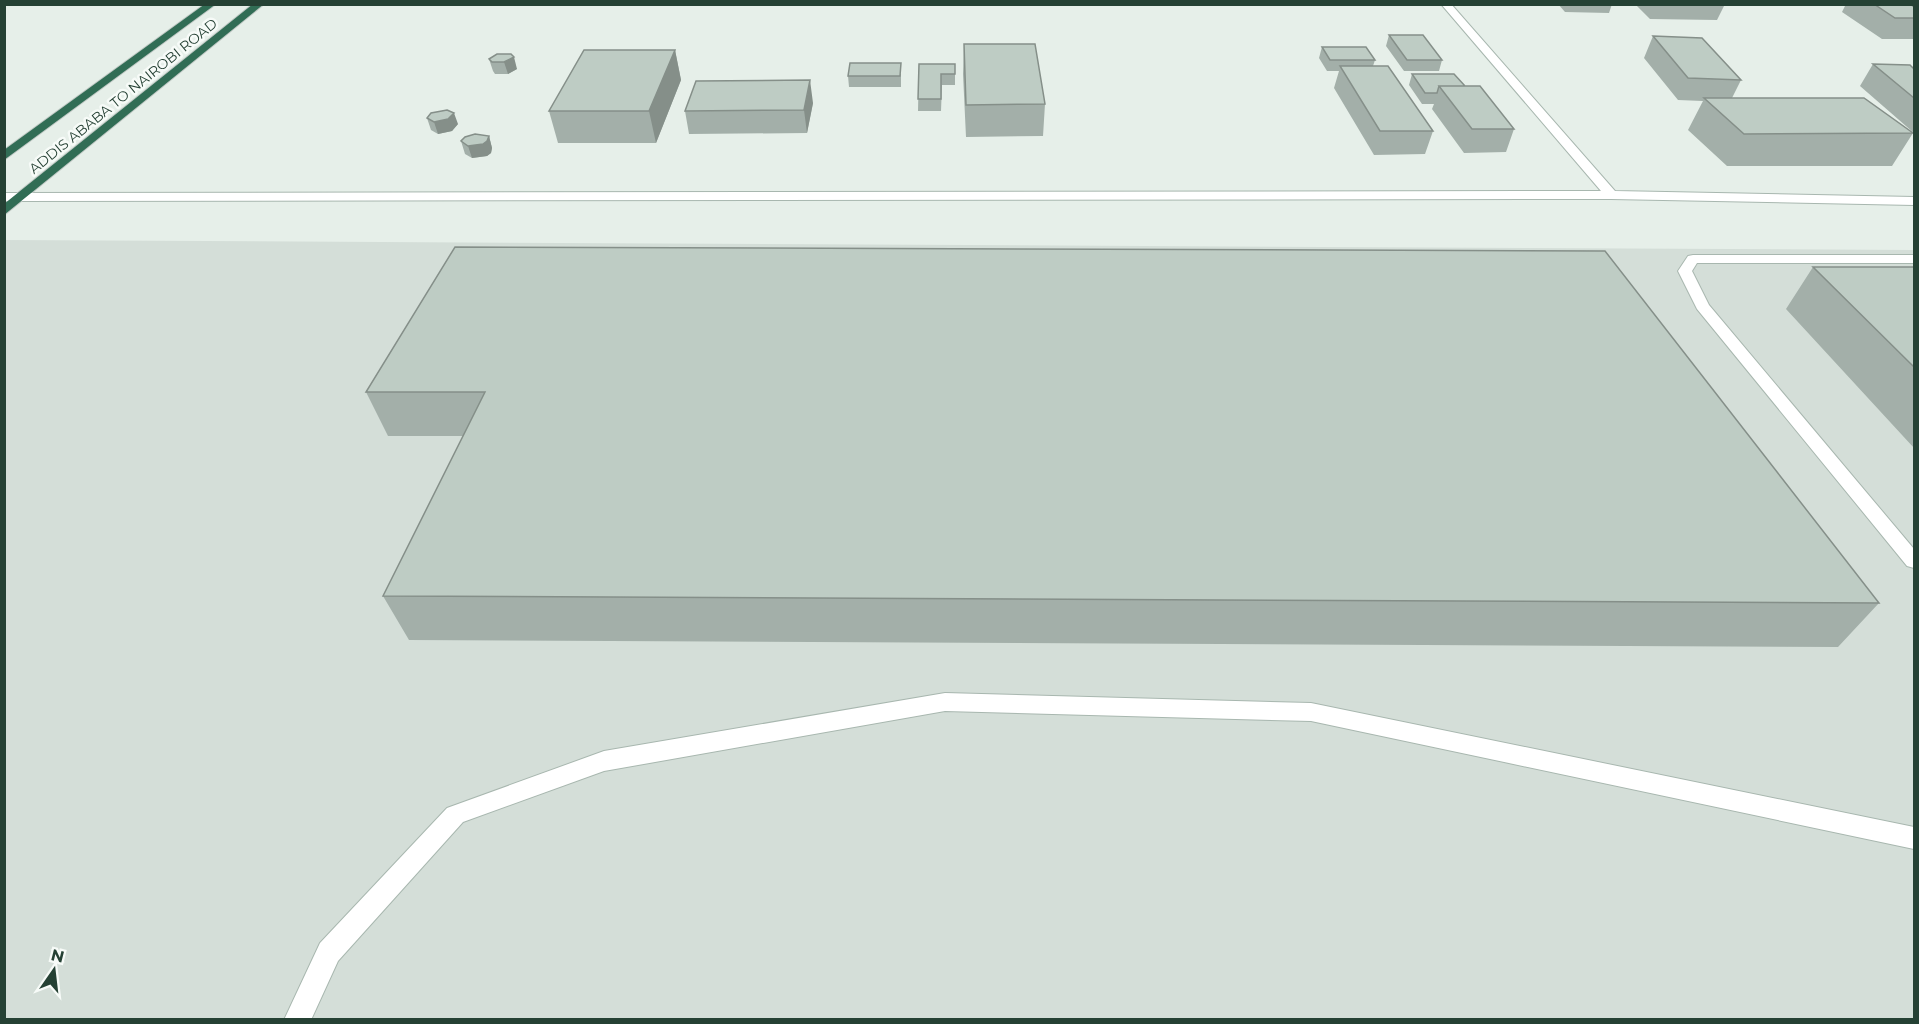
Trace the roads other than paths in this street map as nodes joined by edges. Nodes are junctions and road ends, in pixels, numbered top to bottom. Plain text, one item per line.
1 (212, 4) edge
2 (260, 4) edge
3 (1445, 4) edge
4 (4, 156) edge
5 (1611, 195) junction
6 (4, 197) edge
7 (21, 197) junction
8 (1914, 201) edge
9 (4, 211) edge
10 (1914, 259) edge
11 (1914, 561) edge
12 (1914, 838) edge
13 (297, 1020) edge

1 - 4 highway, ADDIS ABABA TO NAIROBI ROAD
2 - 7 highway, ADDIS ABABA TO NAIROBI ROAD
3 - 5 street
5 - 7 street
5 - 8 street
6 - 7 street
7 - 9 highway, ADDIS ABABA TO NAIROBI ROAD
10 - 11 street
12 - 13 street

